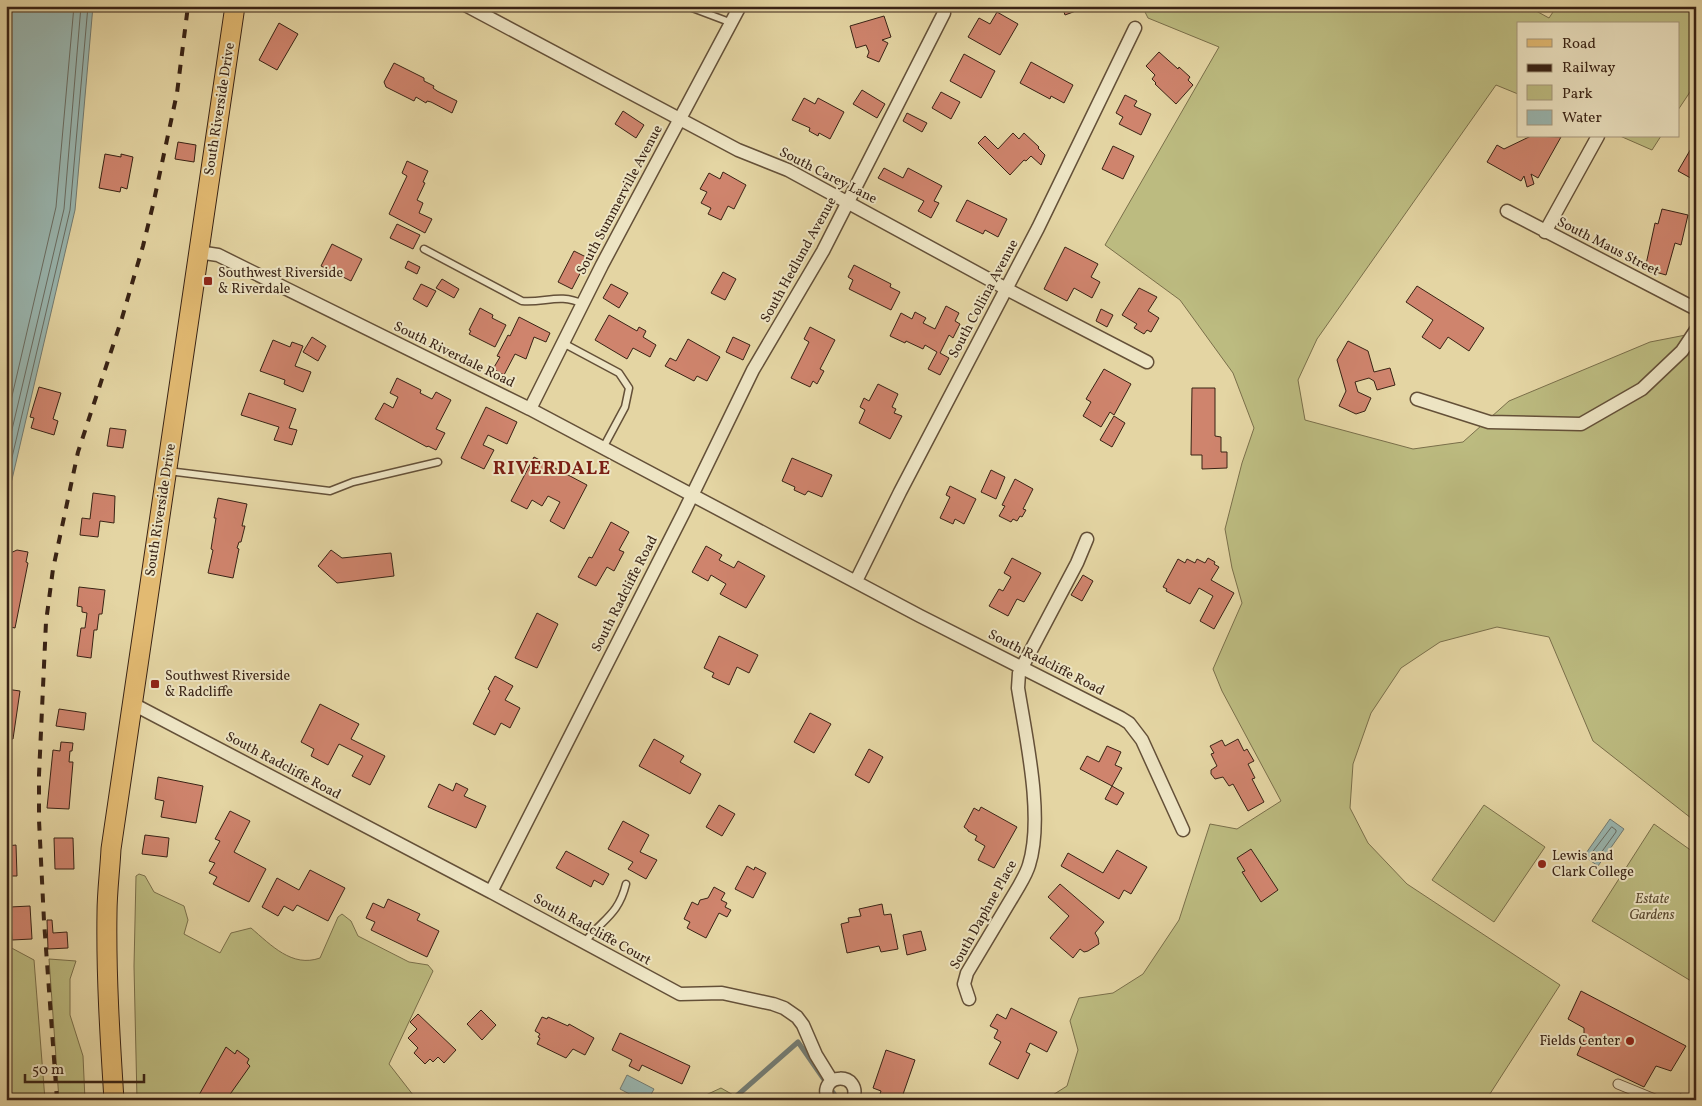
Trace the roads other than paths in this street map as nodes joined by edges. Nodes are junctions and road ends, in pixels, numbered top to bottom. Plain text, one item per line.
1 (235, 6) edge
2 (468, 6) edge
3 (688, 6) edge
4 (740, 6) edge
5 (944, 13) dead end
6 (732, 23) junction
7 (1134, 28) dead end
8 (680, 119) junction
9 (1597, 138) edge
10 (848, 203) junction
11 (1506, 211) dead end
12 (1545, 232) junction
13 (424, 249) dead end
14 (198, 252) junction
15 (1006, 289) junction
16 (582, 304) junction
17 (1696, 309) edge
18 (1696, 330) edge
19 (563, 343) junction
20 (1147, 362) dead end
21 (1418, 399) dead end
22 (530, 410) junction
23 (603, 448) junction
24 (438, 462) dead end
25 (167, 471) junction
26 (692, 495) junction
27 (1087, 538) dead end
28 (856, 582) junction
29 (1022, 667) junction
30 (132, 704) junction
31 (1182, 830) dead end
32 (626, 884) dead end
33 (491, 892) junction
34 (584, 943) junction
35 (969, 999) dead end
36 (832, 1080) junction
37 (1618, 1084) dead end
38 (114, 1100) edge
39 (828, 1100) edge
40 (853, 1100) edge
41 (1657, 1100) edge

1 - 14 main road, South Riverside Drive
2 - 8 street, South Carey Lane
3 - 6 lane
4 - 6 street, South Summerville Avenue
5 - 10 street, South Hedlund Avenue
6 - 8 street, South Summerville Avenue
7 - 15 street, South Collina Avenue
8 - 10 street, South Carey Lane
8 - 16 street, South Summerville Avenue
9 - 12 street
10 - 15 street, South Carey Lane
10 - 26 street, South Hedlund Avenue
11 - 12 street, South Maus Street
12 - 17 street, South Maus Street
13 - 16 lane
14 - 22 street, South Riverdale Road
14 - 25 main road, South Riverside Drive
15 - 20 street, South Carey Lane
15 - 28 street, South Collina Avenue
16 - 19 street, South Summerville Avenue
18 - 21 street
19 - 22 street, South Summerville Avenue
19 - 23 lane
22 - 23 street, South Riverdale Road
23 - 26 street, South Riverdale Road
24 - 25 lane
25 - 30 main road, South Riverside Drive
26 - 28 street, South Radcliffe Road
26 - 33 street, South Radcliffe Road
27 - 29 street, South Daphne Place
28 - 29 street, South Radcliffe Road
29 - 31 street, South Radcliffe Road
29 - 35 street, South Daphne Place
30 - 33 street, South Radcliffe Road
30 - 38 main road, South Riverside Drive
32 - 34 lane
33 - 34 street, South Radcliffe Court
34 - 36 street, South Radcliffe Court
36 - 39 street
36 - 40 street
37 - 41 street

